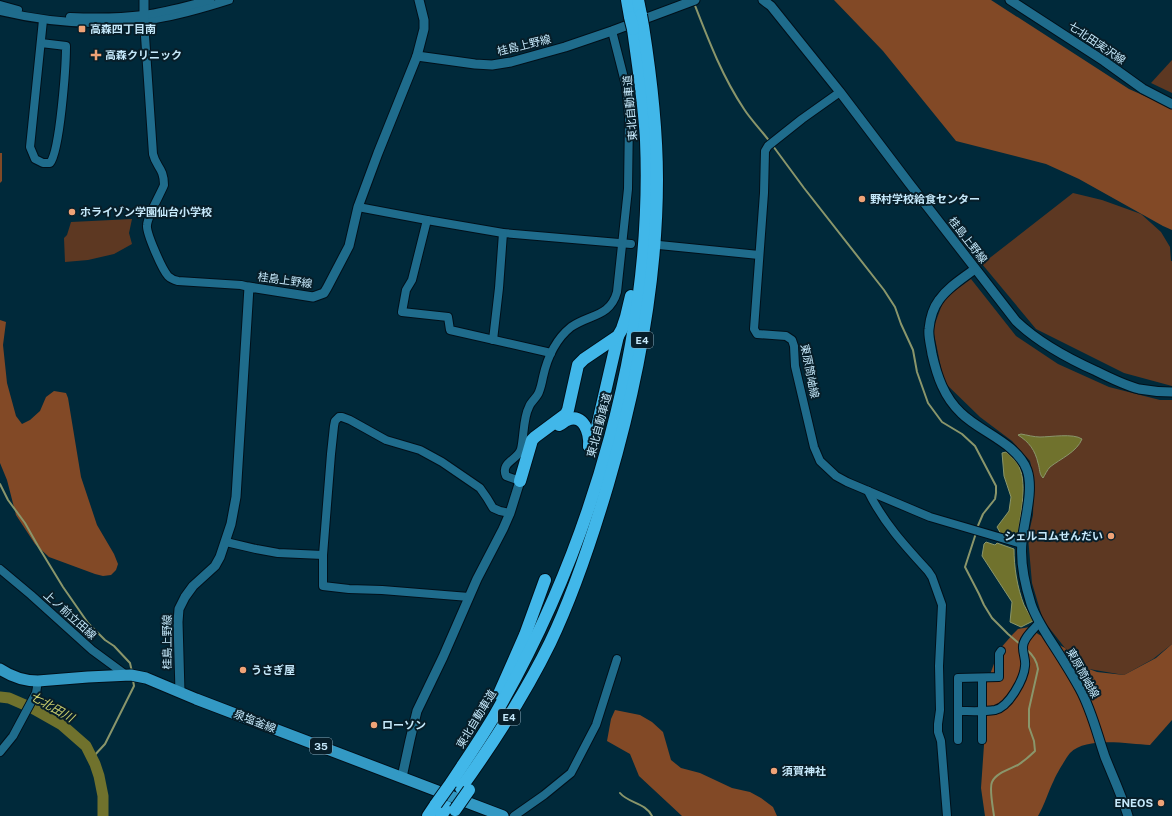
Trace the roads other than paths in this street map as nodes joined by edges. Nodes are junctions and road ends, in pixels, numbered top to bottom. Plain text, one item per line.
1 (144, 0) edge
2 (210, 0) edge
3 (229, 0) edge
4 (419, 0) edge
5 (627, 0) edge
6 (638, 0) edge
7 (763, 0) edge
8 (1010, 0) edge
9 (692, 1) edge
10 (0, 5) edge
11 (0, 11) edge
12 (144, 18) junction
13 (43, 20) junction
14 (637, 22) junction
15 (612, 31) junction
16 (41, 43) junction
17 (417, 56) junction
18 (840, 92) junction
19 (1172, 104) edge
20 (358, 207) junction
21 (645, 216) junction
22 (427, 220) junction
23 (503, 233) junction
24 (627, 243) junction
25 (659, 245) dead end
26 (759, 255) junction
27 (975, 269) junction
28 (249, 287) junction
29 (618, 336) junction
30 (493, 340) junction
31 (551, 353) junction
32 (1172, 392) edge
33 (529, 453) junction
34 (520, 481) junction
35 (868, 491) junction
36 (510, 513) junction
37 (226, 542) junction
38 (1022, 544) junction
39 (323, 555) junction
40 (0, 569) edge
41 (546, 580) dead end
42 (469, 597) junction
43 (1039, 623) junction
44 (1001, 651) dead end
45 (617, 659) dead end
46 (0, 669) edge
47 (132, 676) junction
48 (982, 678) junction
49 (38, 681) junction
50 (180, 692) junction
51 (958, 711) junction
52 (982, 711) junction
53 (958, 740) dead end
54 (982, 740) dead end
55 (0, 752) edge
56 (468, 758) junction
57 (402, 777) junction
58 (460, 787) junction
59 (446, 811) edge
60 (428, 816) edge
61 (502, 816) edge
62 (514, 816) edge
63 (947, 816) edge
64 (1128, 816) edge

1 - 12 street
2 - 12 street
3 - 12 street
4 - 17 street
5 - 14 highway, 東北自動車道 / E4
6 - 14 highway, 東北自動車道 / E4
7 - 18 street, 桂島上野線
8 - 19 street, 七北田実沢線
9 - 15 street, 桂島上野線
10 - 12 street
11 - 13 street
12 - 13 street
12 - 28 street
13 - 16 street
14 - 21 highway, 東北自動車道 / E4
14 - 58 highway, 東北自動車道 / E4
15 - 17 street, 桂島上野線
15 - 24 street
16 - 16 street
17 - 20 street, 桂島上野線
18 - 26 street, 東原筒岫線
18 - 27 street, 桂島上野線
20 - 22 street
20 - 28 street, 桂島上野線
21 - 29 highway
21 - 56 highway, 東北自動車道 / E4
22 - 23 street
22 - 30 street
23 - 24 street
23 - 30 street
24 - 31 street
25 - 26 street
26 - 35 street, 東原筒岫線
27 - 32 street, 桂島上野線
27 - 38 street, 東原筒岫線
28 - 37 street, 桂島上野線
29 - 33 highway
29 - 33 highway
30 - 31 street
31 - 34 street
33 - 34 highway
34 - 36 street
35 - 38 street, 東原筒岫線
35 - 63 street
36 - 39 street
36 - 42 street
37 - 39 street
37 - 50 street, 桂島上野線
38 - 43 street, 東原筒岫線
39 - 42 street
40 - 47 street, 上ノ前立田線
41 - 56 highway
42 - 57 street
43 - 52 street
43 - 64 street, 東原筒岫線
44 - 48 street
45 - 62 street
46 - 49 main road, 泉塩釜線 / 35
47 - 49 main road, 泉塩釜線 / 35
47 - 50 main road, 泉塩釜線 / 35
48 - 51 street
48 - 52 street
49 - 55 street
50 - 57 main road, 泉塩釜線 / 35
51 - 52 street
51 - 53 street
52 - 54 street
56 - 58 highway, 東北自動車道 / E4
57 - 61 main road, 泉塩釜線 / 35
58 - 59 highway, 東北自動車道 / E4, bridge
58 - 59 highway, bridge
59 - 60 highway, 東北自動車道 / E4

